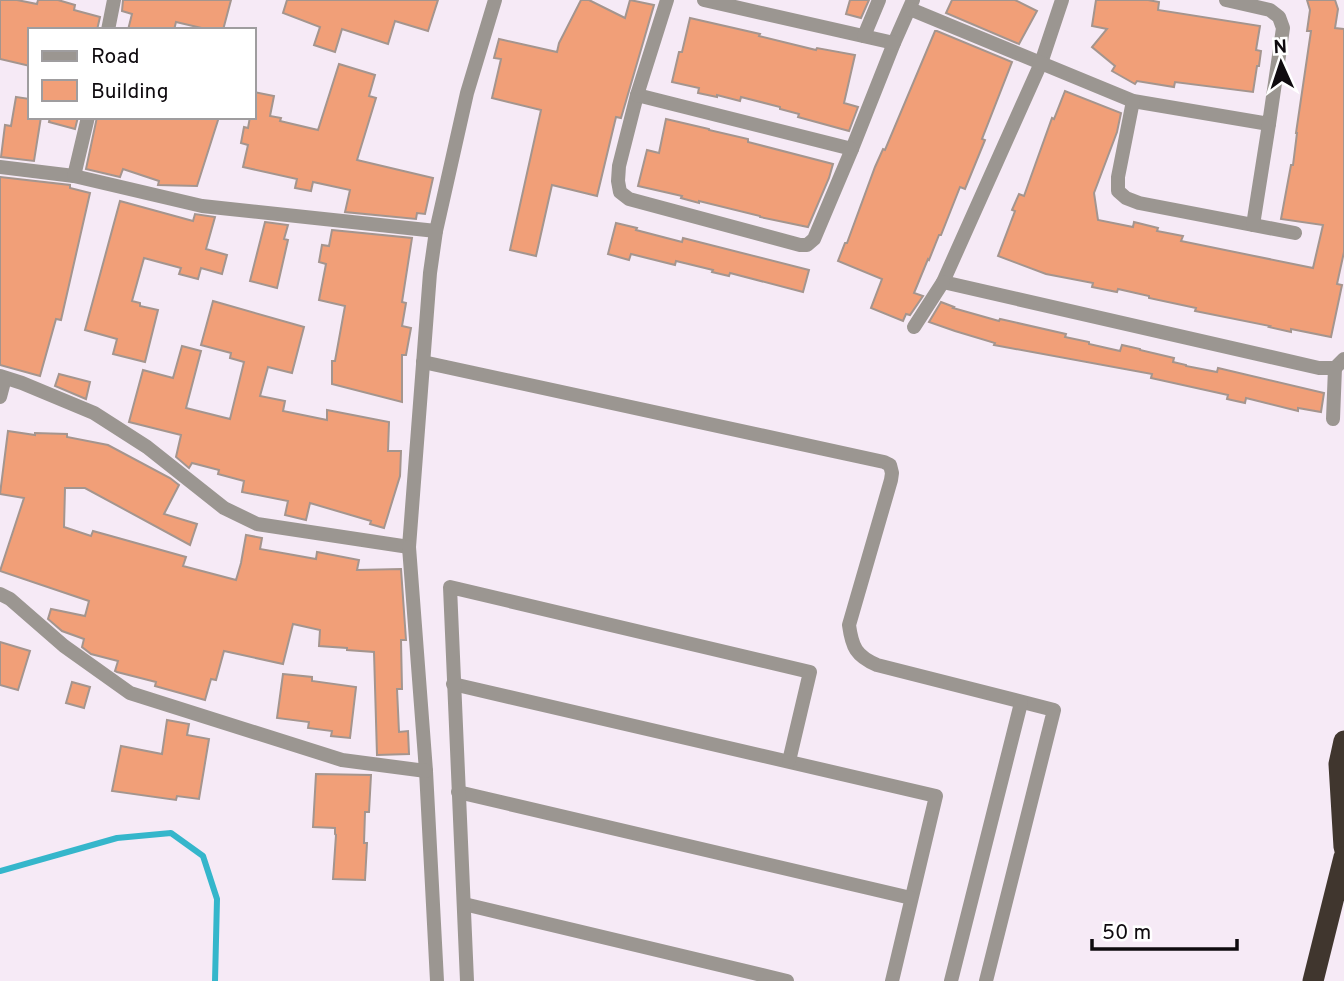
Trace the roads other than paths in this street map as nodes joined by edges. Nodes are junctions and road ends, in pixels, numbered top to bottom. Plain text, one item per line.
1 (114, 0) edge
2 (495, 0) edge
3 (667, 0) edge
4 (704, 0) edge
5 (879, 0) edge
6 (1062, 0) edge
7 (1226, 0) edge
8 (912, 5) edge
9 (108, 28) edge
10 (864, 36) junction
11 (894, 43) junction
12 (1041, 63) junction
13 (637, 95) junction
14 (1133, 101) junction
15 (88, 119) edge
16 (1269, 124) junction
17 (852, 149) junction
18 (0, 167) edge
19 (74, 176) junction
20 (1253, 225) junction
21 (436, 231) junction
22 (1295, 233) dead end
23 (943, 282) junction
24 (914, 327) dead end
25 (423, 362) junction
26 (1339, 364) edge
27 (2, 377) edge
28 (0, 397) edge
29 (1333, 419) dead end
30 (409, 547) junction
31 (0, 594) edge
32 (453, 684) junction
33 (1021, 703) junction
34 (1344, 741) edge
35 (789, 761) junction
36 (426, 771) junction
37 (458, 792) junction
38 (1344, 848) edge
39 (1344, 857) edge
40 (911, 898) junction
41 (464, 904) junction
42 (437, 981) edge
43 (467, 981) edge
44 (788, 981) edge
45 (892, 981) edge
46 (951, 981) edge
47 (986, 981) edge
48 (1313, 981) edge

1 - 9 street
2 - 21 street
3 - 13 street
4 - 10 street
5 - 10 street
6 - 12 street
7 - 16 street
8 - 11 street
8 - 12 street
10 - 11 street
11 - 17 street
12 - 14 street
12 - 23 street
13 - 17 street
13 - 17 street
14 - 16 street
14 - 20 street
15 - 19 street
16 - 20 street
18 - 19 street
19 - 21 street
20 - 22 street
21 - 25 street
23 - 24 street
23 - 26 street
25 - 30 street
25 - 33 street
26 - 29 street
27 - 28 street
27 - 30 street
30 - 36 street
31 - 36 street
32 - 35 street
32 - 35 street
32 - 37 street
33 - 46 street
33 - 47 street
34 - 38 highway
35 - 40 street
36 - 42 street
37 - 40 street
37 - 41 street
39 - 48 highway
40 - 45 street
41 - 43 street
41 - 44 street

